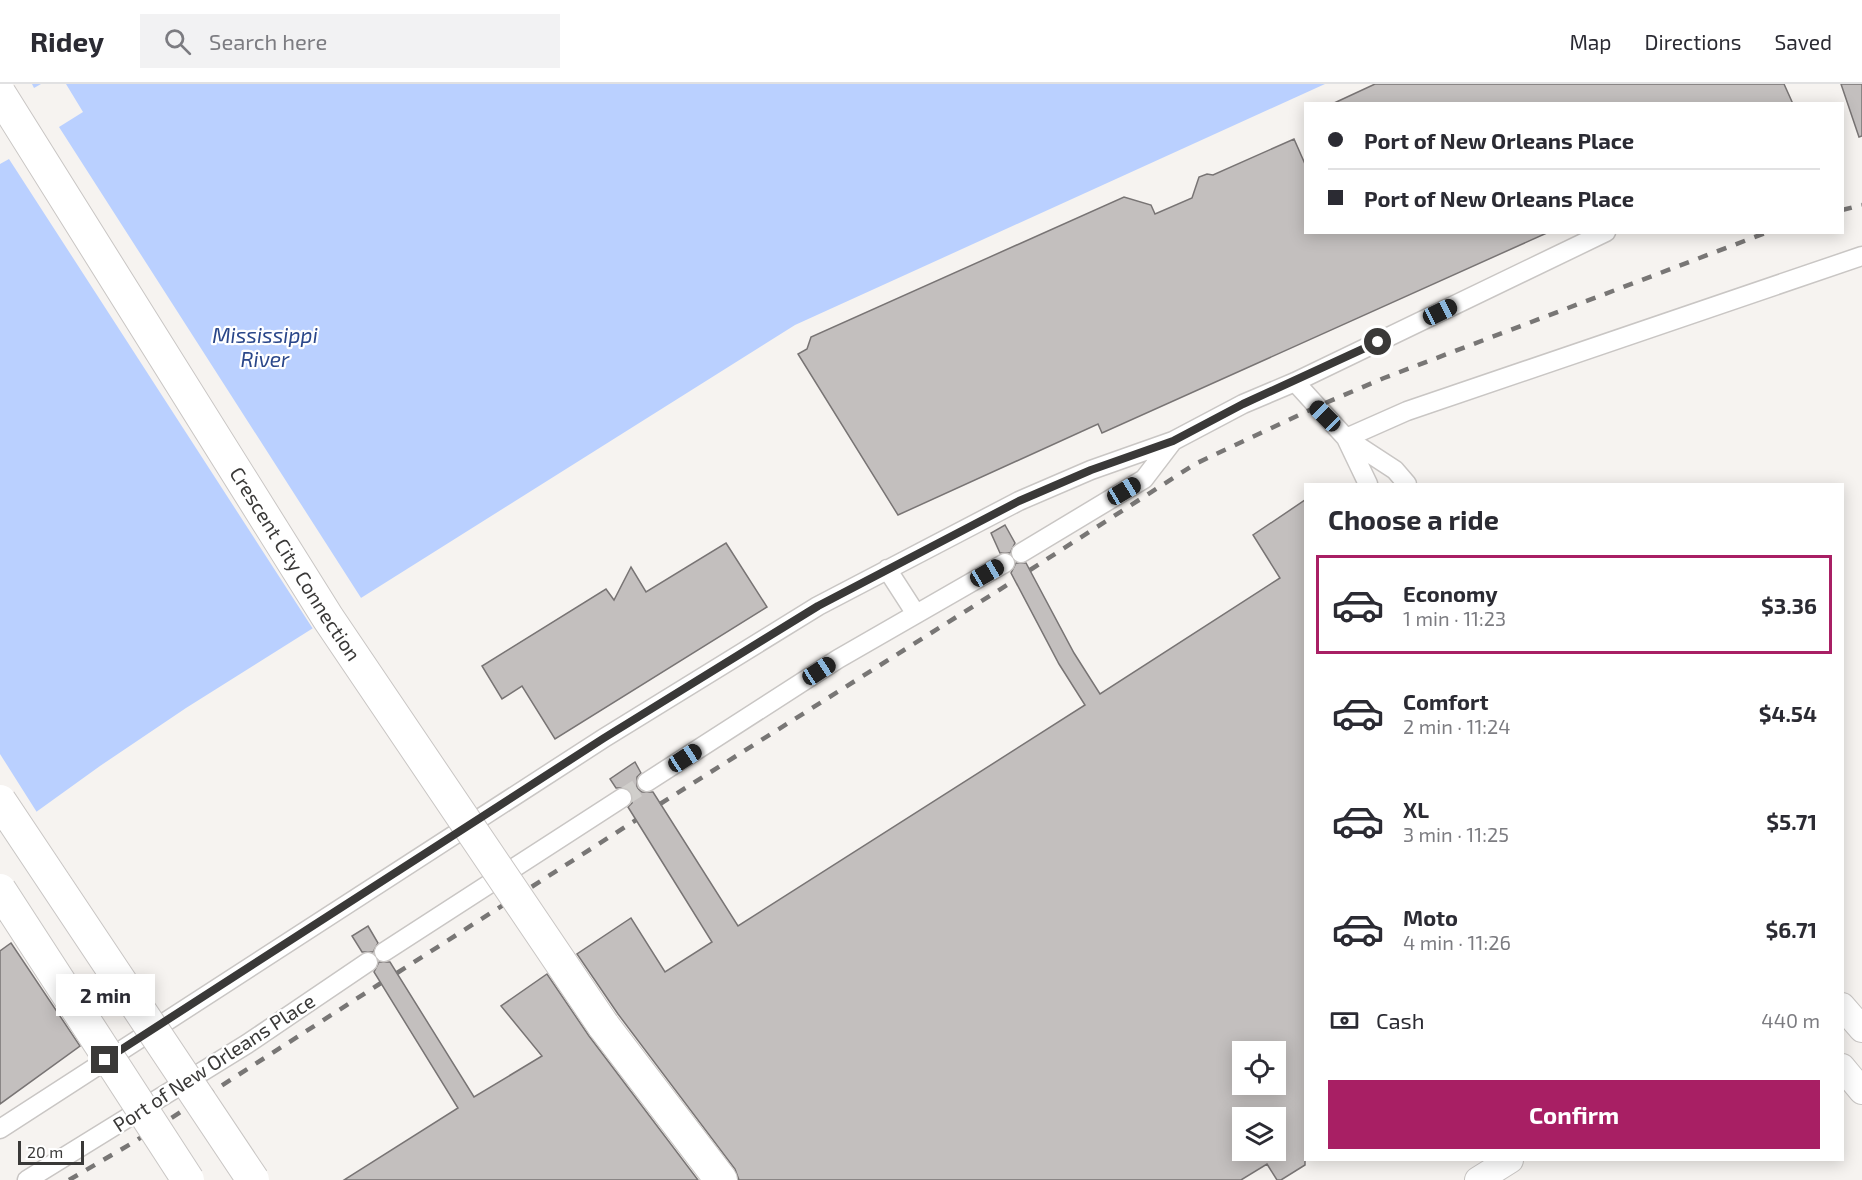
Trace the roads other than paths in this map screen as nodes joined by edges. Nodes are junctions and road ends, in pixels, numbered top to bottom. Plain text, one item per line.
1 (0, 94) edge
2 (1602, 234) edge
3 (1862, 256) edge
4 (1295, 382) junction
5 (1346, 438) junction
6 (1173, 441) junction
7 (1368, 483) edge
8 (1406, 483) edge
9 (887, 569) junction
10 (916, 614) junction
11 (646, 782) tunnel mouth
12 (622, 798) tunnel mouth
13 (0, 801) edge
14 (0, 890) edge
15 (384, 952) dead end
16 (368, 962) dead end
17 (1844, 1007) edge
18 (603, 1025) junction
19 (1862, 1029) edge
20 (1844, 1069) edge
21 (1862, 1091) edge
22 (137, 1101) junction
23 (0, 1129) edge
24 (1508, 1161) edge
25 (27, 1180) edge
26 (180, 1180) edge
27 (188, 1180) edge
28 (253, 1180) edge
29 (693, 1180) edge
30 (721, 1180) edge
31 (1478, 1180) edge

1 - 18 highway, Crescent City Connection, bridge
2 - 4 street
3 - 5 street
4 - 5 street
4 - 6 street
5 - 7 street
5 - 8 street
6 - 9 street
6 - 10 street
9 - 10 street
9 - 23 street
10 - 11 street
12 - 15 street
13 - 28 highway, bridge
14 - 22 highway, bridge
16 - 25 street, Port of New Orleans Place
17 - 19 street
18 - 29 highway
18 - 30 highway
20 - 21 street
22 - 26 highway, bridge
22 - 27 highway, bridge
24 - 31 street

